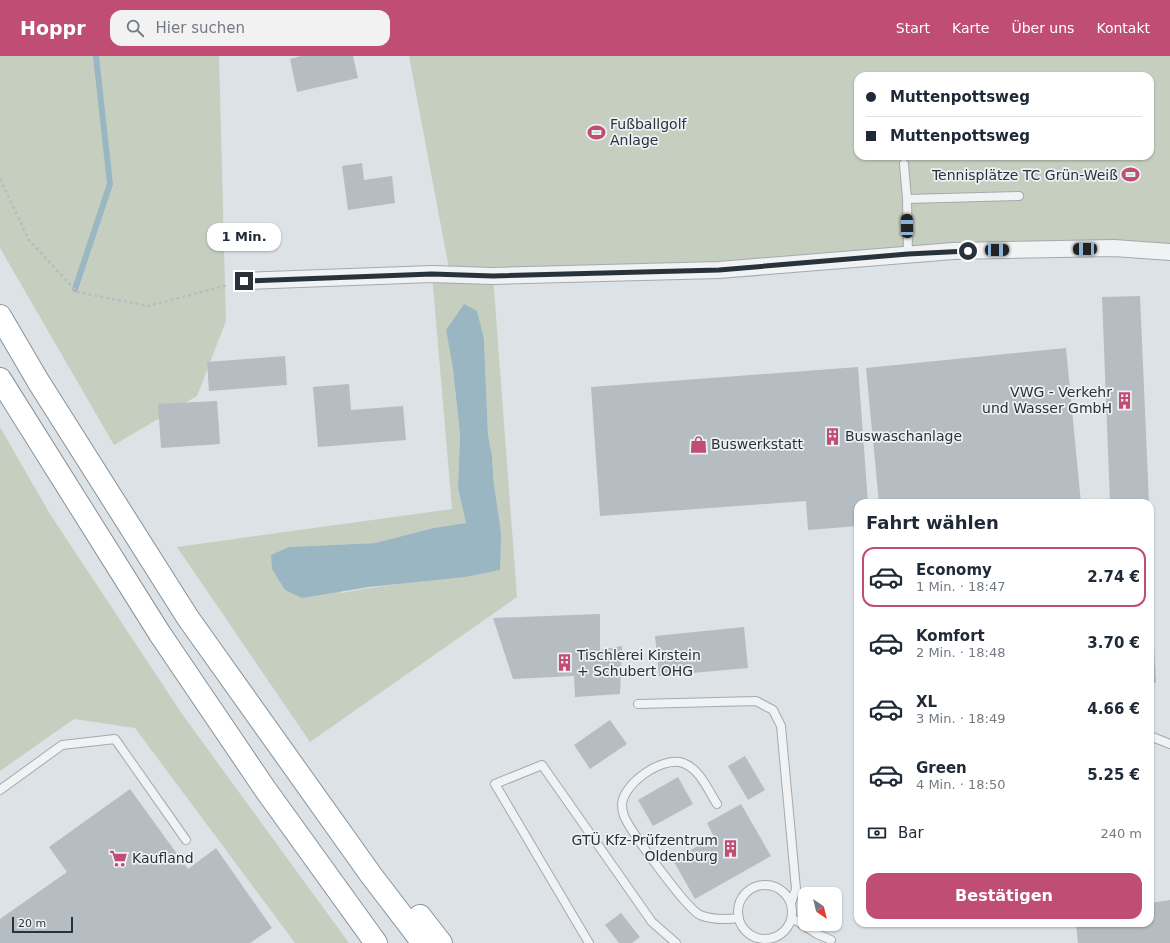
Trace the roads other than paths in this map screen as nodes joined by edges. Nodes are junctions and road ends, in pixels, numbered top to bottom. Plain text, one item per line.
1 (904, 164) dead end
2 (1019, 196) dead end
3 (907, 199) junction
4 (1170, 252) edge
5 (908, 254) junction
6 (244, 281) road end
7 (0, 316) edge
8 (0, 379) edge
9 (638, 704) dead end
10 (1154, 738) edge
11 (1170, 744) edge
12 (0, 790) edge
13 (717, 804) dead end
14 (186, 840) dead end
15 (371, 875) junction
16 (791, 904) junction
17 (739, 918) junction
18 (792, 918) junction
19 (830, 940) dead end
20 (775, 941) edge
21 (376, 943) edge
22 (423, 943) edge
23 (441, 943) edge
24 (589, 943) edge
25 (676, 943) edge

1 - 3 lane
2 - 3 lane
3 - 5 lane
4 - 5 street
5 - 6 street
7 - 15 highway
8 - 21 highway
9 - 16 lane
10 - 11 lane
12 - 14 lane
13 - 17 lane
15 - 22 highway
15 - 23 highway
16 - 17 lane
16 - 18 lane
17 - 20 lane
18 - 19 lane
18 - 20 lane
24 - 25 lane

